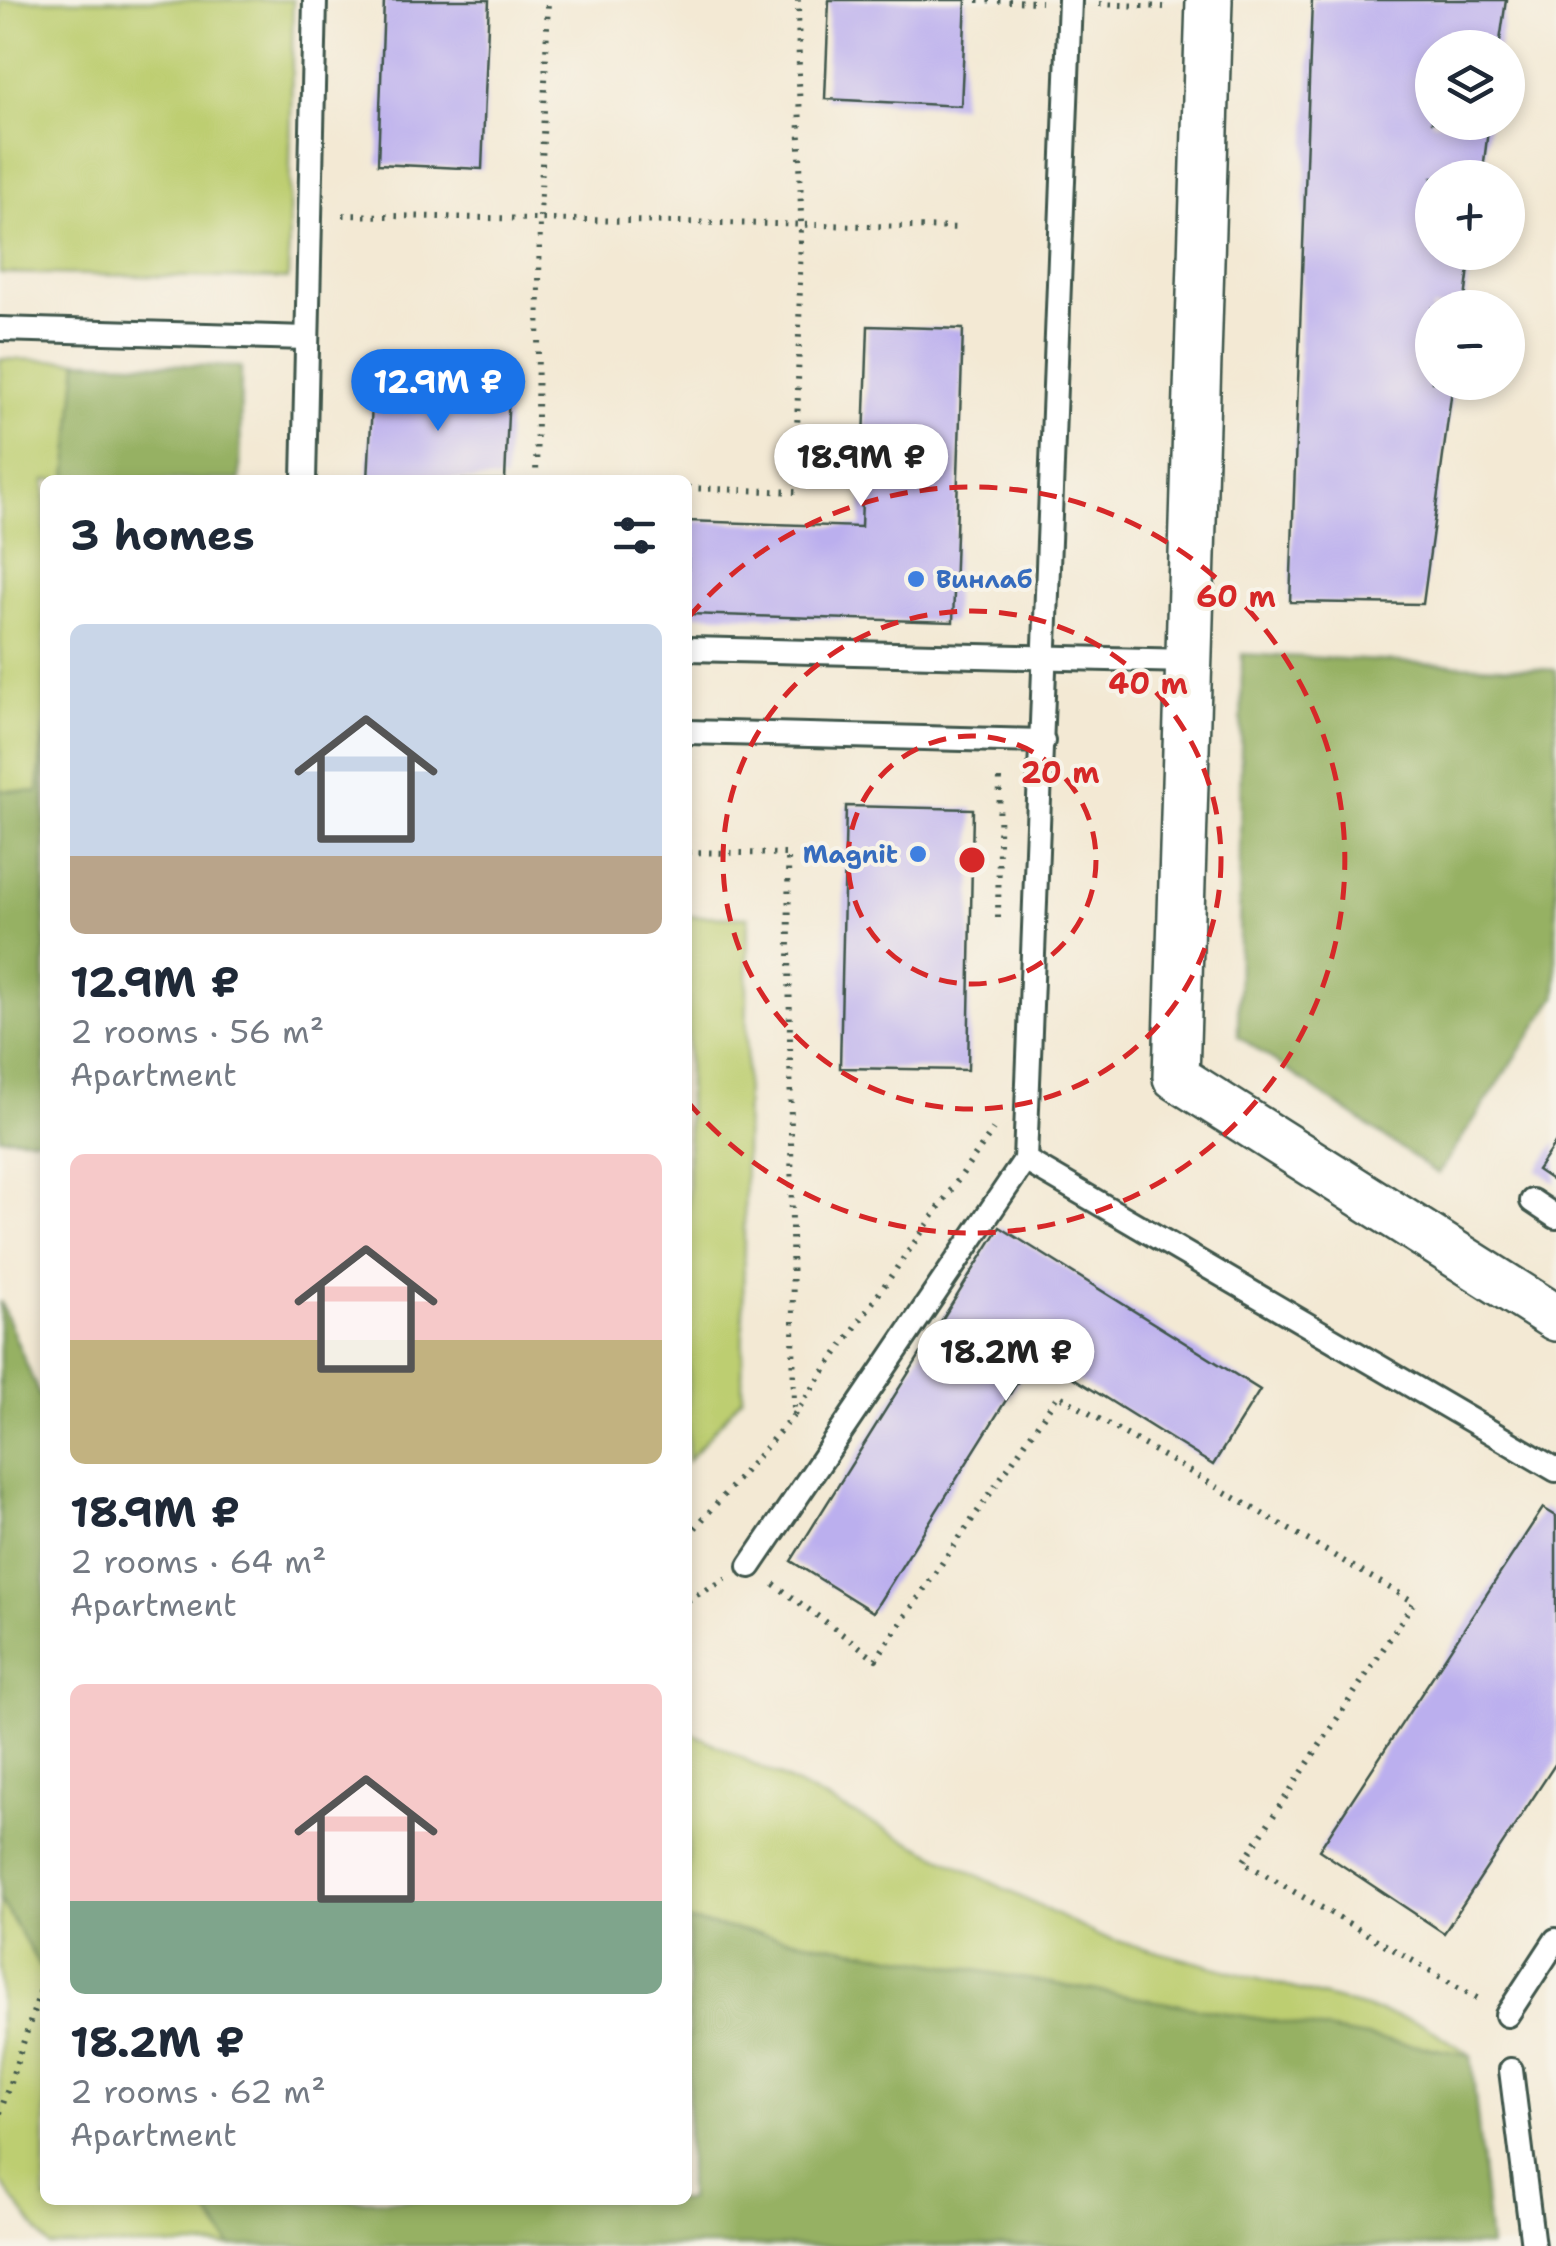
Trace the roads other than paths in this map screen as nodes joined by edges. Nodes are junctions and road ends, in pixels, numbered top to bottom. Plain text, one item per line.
1 (316, 0) edge
2 (1070, 0) edge
3 (1209, 0) edge
4 (0, 329) edge
5 (307, 338) junction
6 (304, 475) edge
7 (692, 650) edge
8 (1044, 659) junction
9 (1189, 661) junction
10 (692, 732) edge
11 (1042, 741) junction
12 (1024, 1160) junction
13 (1532, 1202) dead end
14 (1556, 1217) edge
15 (1556, 1318) edge
16 (1556, 1470) edge
17 (750, 1566) road end
18 (1556, 1940) edge
19 (1507, 2015) road end
20 (1511, 2070) dead end
21 (1533, 2246) edge

1 - 5 lane
2 - 8 lane
3 - 9 street
4 - 5 lane
5 - 6 lane
7 - 8 lane
8 - 9 lane
8 - 11 lane
9 - 15 street
10 - 11 lane
11 - 12 lane
12 - 16 lane
12 - 17 lane
13 - 14 lane
18 - 19 lane
20 - 21 lane

